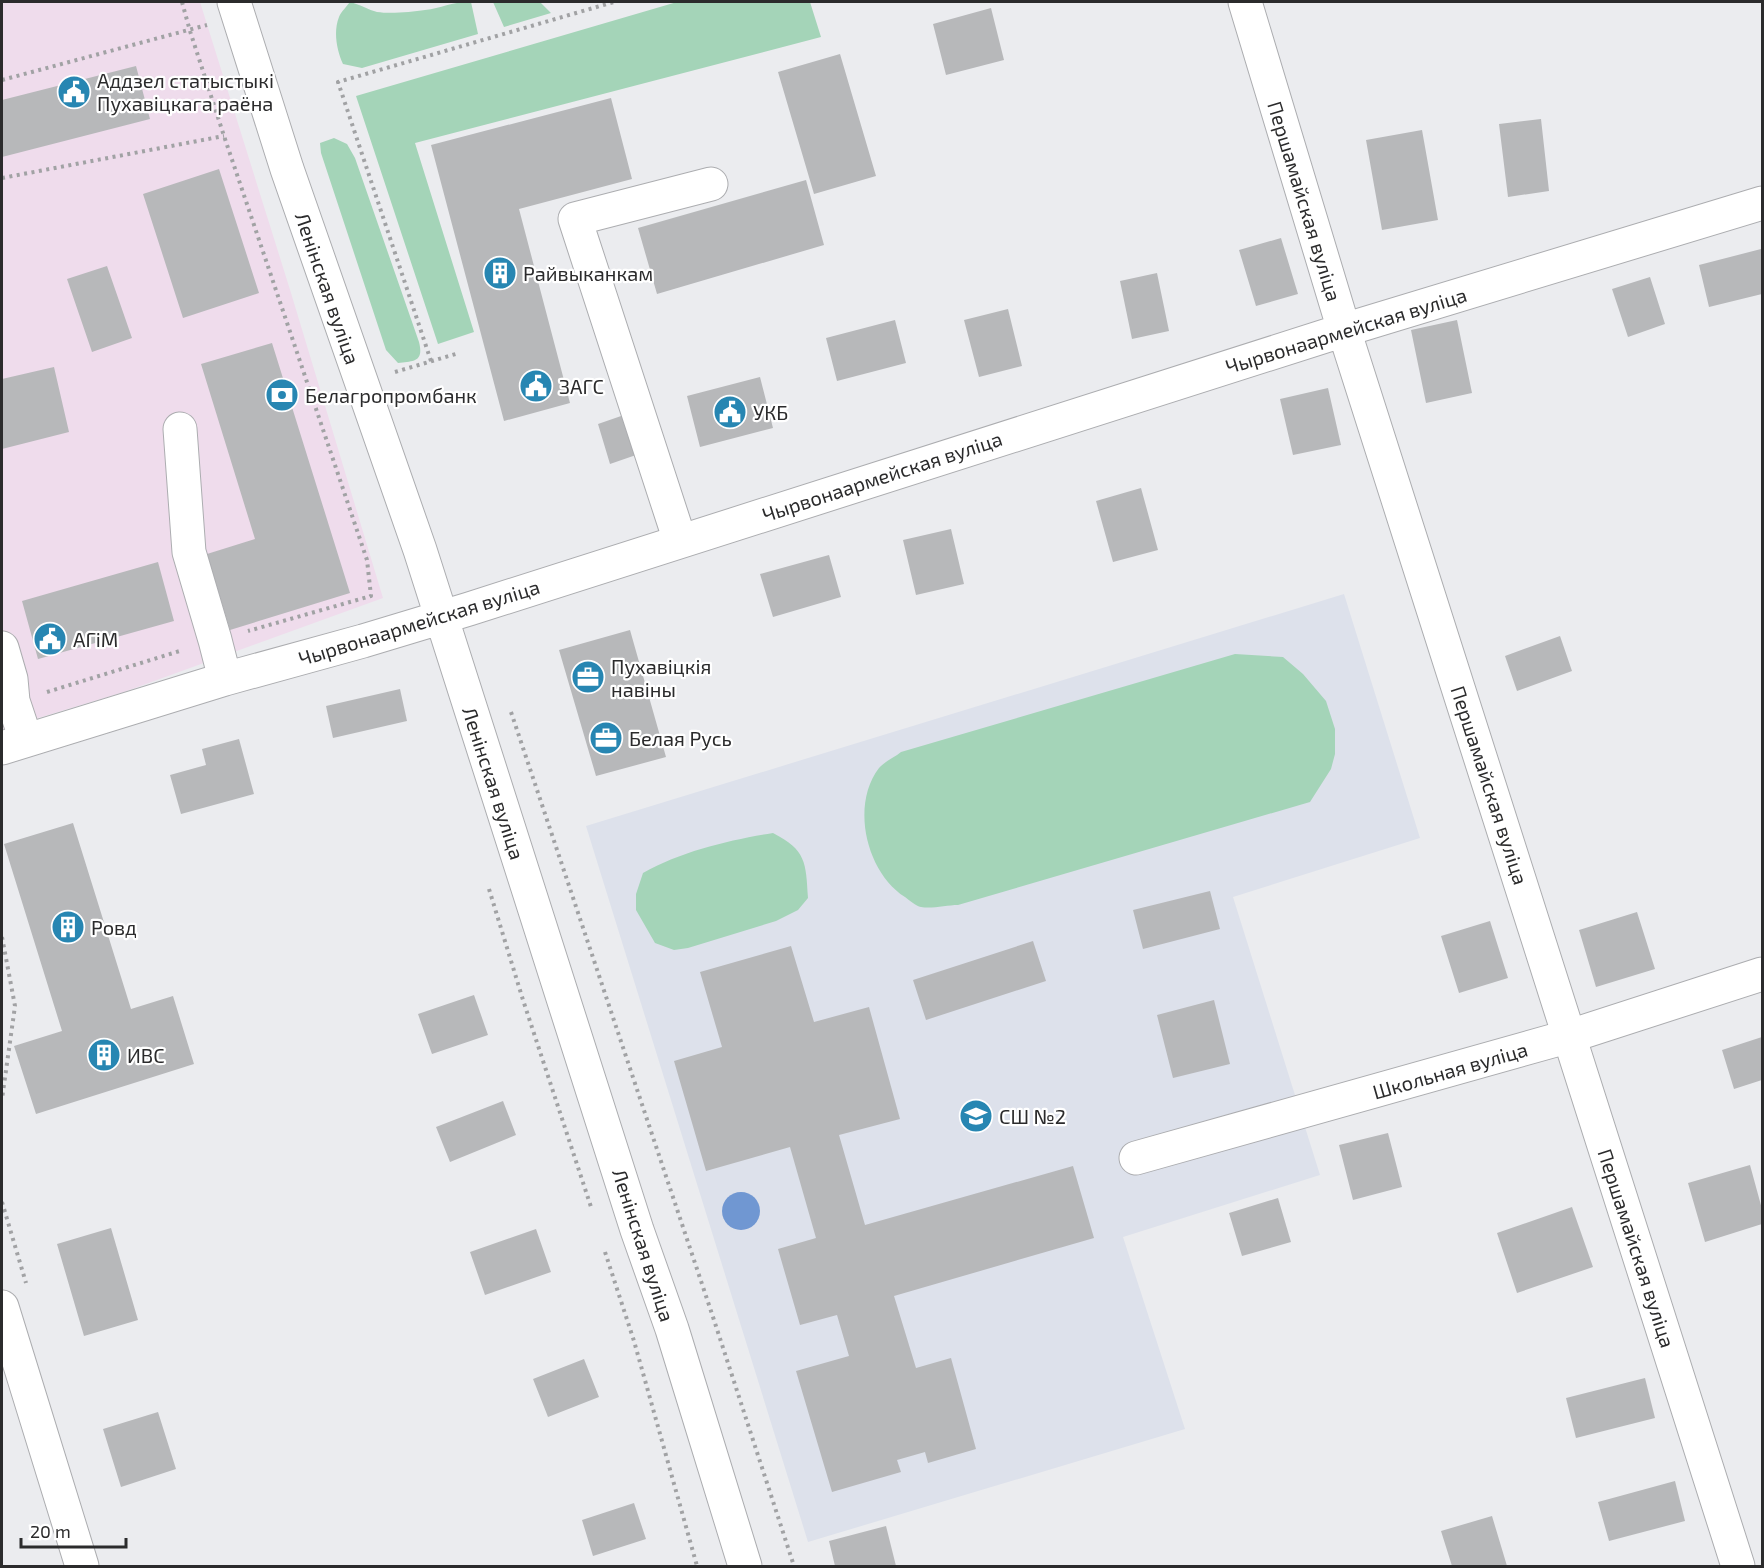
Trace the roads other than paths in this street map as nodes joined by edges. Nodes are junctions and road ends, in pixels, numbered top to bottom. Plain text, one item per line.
1 (1245, 2) edge
2 (236, 9) edge
3 (711, 184) dead end
4 (1762, 203) edge
5 (1344, 330) junction
6 (180, 429) dead end
7 (680, 541) junction
8 (441, 617) junction
9 (2, 648) edge
10 (225, 679) junction
11 (14, 744) edge
12 (1762, 974) edge
13 (1570, 1036) junction
14 (1136, 1158) dead end
15 (2, 1307) edge
16 (82, 1566) edge
17 (746, 1566) edge
18 (1738, 1566) edge

1 - 5 street, Першамайская вуліца
2 - 8 street, Ленінская вуліца
3 - 7 street
4 - 5 street, Чырвонаармейская вуліца
5 - 7 street, Чырвонаармейская вуліца
5 - 13 street, Першамайская вуліца
6 - 10 street
7 - 8 street, Чырвонаармейская вуліца
8 - 10 street, Чырвонаармейская вуліца
8 - 17 street, Ленінская вуліца
9 - 11 street
10 - 11 street, Чырвонаармейская вуліца
12 - 13 street, Школьная вуліца
13 - 14 street, Школьная вуліца
13 - 18 street, Першамайская вуліца
15 - 16 street

